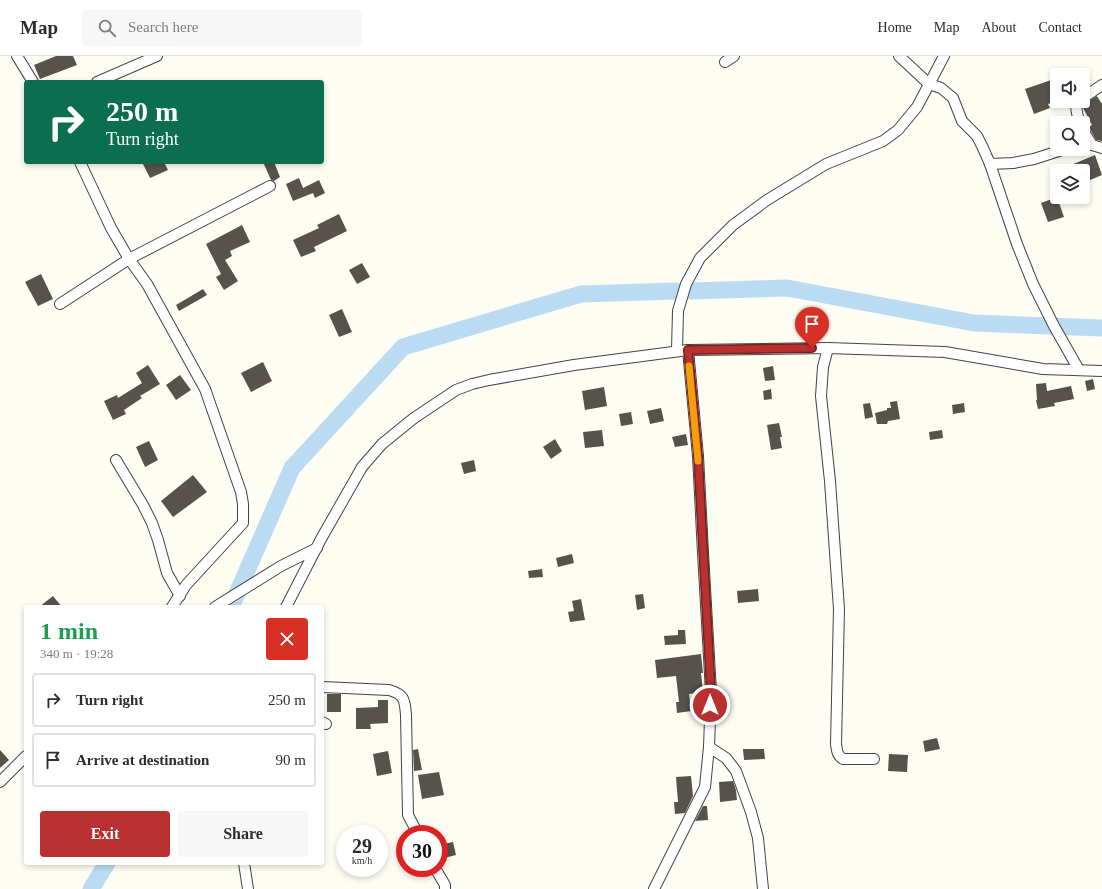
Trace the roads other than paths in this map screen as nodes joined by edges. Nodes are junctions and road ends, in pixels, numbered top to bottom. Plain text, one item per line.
1 (17, 56) edge
2 (157, 56) edge
3 (899, 56) edge
4 (944, 56) edge
5 (32, 80) edge
6 (102, 80) edge
7 (929, 84) junction
8 (1102, 84) edge
9 (1090, 93) edge
10 (1090, 145) edge
11 (1102, 148) edge
12 (1050, 153) edge
13 (81, 164) edge
14 (990, 164) junction
15 (270, 186) dead end
16 (129, 259) junction
17 (60, 304) dead end
18 (828, 348) junction
19 (682, 350) junction
20 (1079, 370) junction
21 (1102, 371) edge
22 (116, 460) dead end
23 (317, 548) junction
24 (180, 596) junction
25 (173, 605) edge
26 (218, 605) edge
27 (287, 605) edge
28 (324, 686) edge
29 (709, 747) junction
30 (24, 758) edge
31 (874, 759) dead end
32 (0, 782) edge
33 (413, 825) edge
34 (244, 865) edge
35 (440, 877) edge
36 (248, 889) edge
37 (445, 889) edge
38 (654, 889) edge
39 (764, 889) edge

1 - 5 street
2 - 6 street
3 - 7 street
4 - 7 street
7 - 14 street
7 - 19 street
8 - 9 street
10 - 11 street
12 - 14 street
13 - 16 street
14 - 20 street
15 - 16 street
16 - 17 street
16 - 24 street
18 - 19 street
18 - 20 street
18 - 31 street
19 - 23 street
19 - 29 street
20 - 21 street
22 - 24 street
23 - 26 street
23 - 27 street
24 - 25 street
28 - 33 street
29 - 38 street
29 - 39 street
30 - 32 street
34 - 36 street
35 - 37 street

